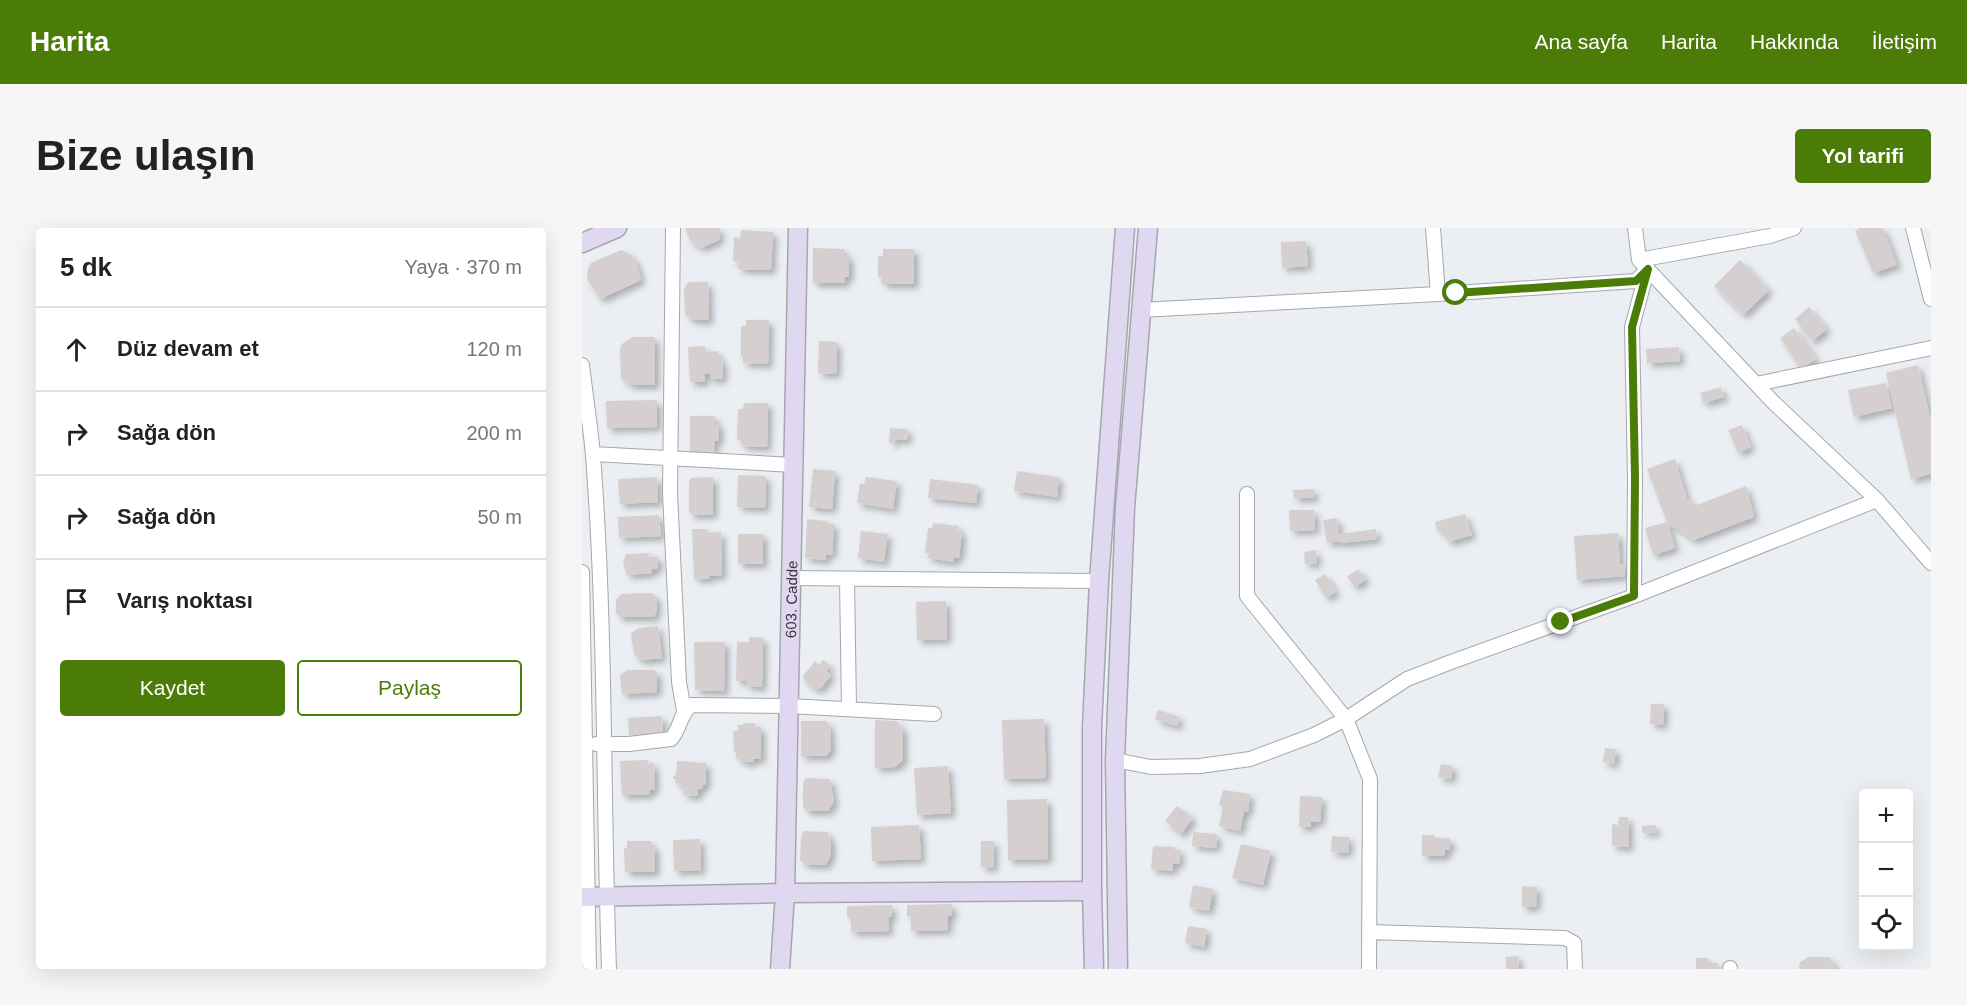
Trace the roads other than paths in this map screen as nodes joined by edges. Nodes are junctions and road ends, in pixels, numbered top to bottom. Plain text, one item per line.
1 (617, 228) edge
2 (673, 228) edge
3 (798, 228) edge
4 (1125, 228) edge
5 (1148, 228) edge
6 (1433, 228) edge
7 (1635, 228) edge
8 (1794, 228) edge
9 (1912, 228) edge
10 (582, 243) edge
11 (1643, 265) junction
12 (1438, 294) junction
13 (1931, 299) edge
14 (1141, 310) junction
15 (1931, 348) edge
16 (582, 365) edge
17 (1756, 384) junction
18 (593, 454) junction
19 (670, 457) junction
20 (794, 465) junction
21 (1247, 494) dead end
22 (1877, 500) junction
23 (1924, 545) edge
24 (1931, 563) edge
25 (582, 572) edge
26 (792, 578) junction
27 (847, 579) junction
28 (1099, 581) junction
29 (1634, 596) junction
30 (583, 605) edge
31 (789, 706) junction
32 (849, 709) junction
33 (684, 711) junction
34 (934, 714) dead end
35 (1346, 719) junction
36 (605, 743) junction
37 (583, 746) edge
38 (1115, 760) junction
39 (1092, 891) junction
40 (785, 893) junction
41 (606, 895) junction
42 (585, 897) edge
43 (1369, 932) junction
44 (589, 969) edge
45 (609, 969) edge
46 (780, 969) edge
47 (1094, 969) edge
48 (1118, 969) edge
49 (1369, 969) edge
50 (1575, 969) edge

1 - 10 main road
2 - 19 street
3 - 20 main road, 603. Cadde
4 - 28 main road
5 - 14 main road
6 - 12 street
7 - 11 street
8 - 11 street
9 - 13 street
11 - 12 street
11 - 17 street
11 - 29 street
12 - 14 street
14 - 38 main road
15 - 17 street
16 - 18 street
17 - 22 street
18 - 19 street
18 - 36 street
19 - 20 street
19 - 33 street
20 - 26 main road, 603. Cadde
21 - 35 street
22 - 23 street
22 - 29 street
23 - 24 street
25 - 30 street
26 - 27 street
26 - 31 main road, 603. Cadde
27 - 28 street
27 - 32 street
28 - 39 main road
29 - 35 street
30 - 37 street
31 - 32 street
31 - 33 street
31 - 40 main road, 603. Cadde
32 - 34 street
33 - 36 street
35 - 38 street
35 - 43 street
36 - 37 street
36 - 41 street
37 - 42 street
38 - 48 main road
39 - 40 main road
39 - 47 main road
40 - 41 main road
40 - 46 main road, 603. Cadde
41 - 42 main road
41 - 45 street
42 - 44 street
43 - 49 street
43 - 50 street

